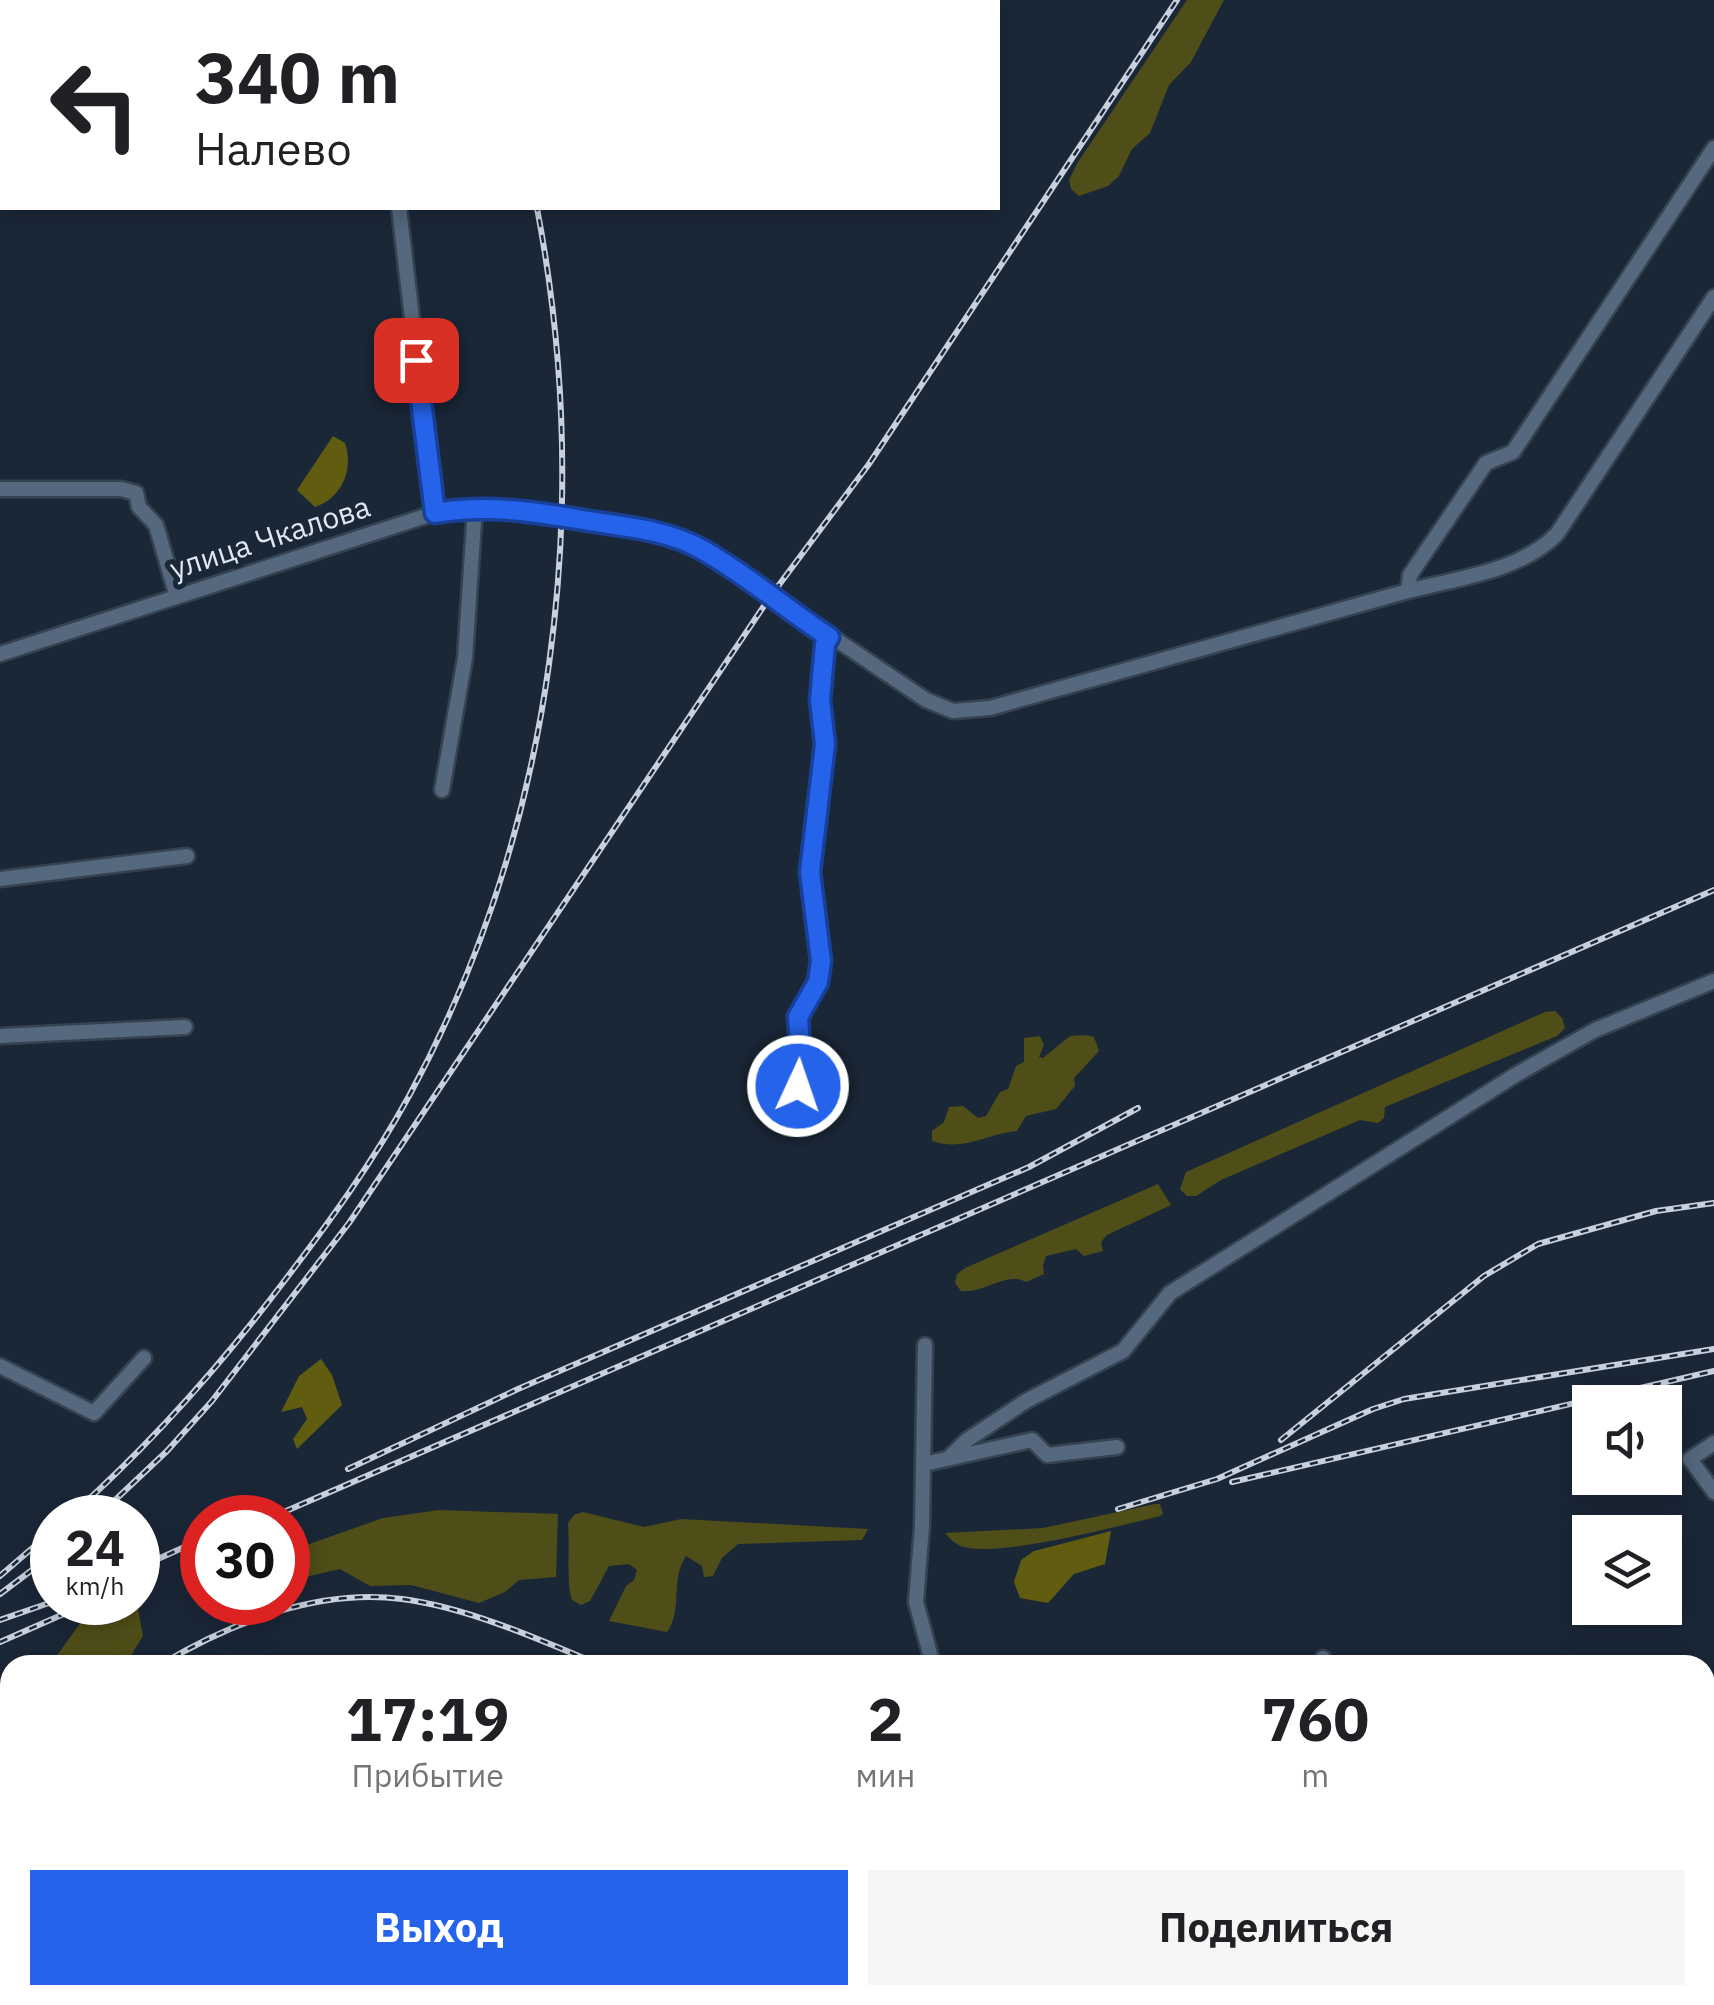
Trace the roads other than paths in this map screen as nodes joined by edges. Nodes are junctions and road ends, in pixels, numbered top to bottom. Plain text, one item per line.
1 (1714, 148) edge
2 (399, 210) edge
3 (1714, 298) edge
4 (0, 489) edge
5 (475, 507) junction
6 (435, 513) junction
7 (1408, 591) junction
8 (177, 597) junction
9 (829, 637) junction
10 (0, 654) edge
11 (442, 790) dead end
12 (187, 856) dead end
13 (0, 879) edge
14 (1714, 980) edge
15 (185, 1027) dead end
16 (0, 1036) edge
17 (797, 1115) dead end
18 (925, 1345) dead end
19 (144, 1358) dead end
20 (0, 1366) edge
21 (1714, 1442) edge
22 (1117, 1447) dead end
23 (948, 1458) junction
24 (924, 1464) junction
25 (1714, 1492) edge
26 (931, 1655) edge

1 - 7 street
2 - 6 street
3 - 7 street, улица Чкалова
4 - 8 street
5 - 6 street, улица Чкалова
5 - 9 street, улица Чкалова
5 - 11 street
6 - 8 street, улица Чкалова
7 - 9 street, улица Чкалова
8 - 10 street, улица Чкалова
9 - 17 street
12 - 13 street
14 - 23 street
15 - 16 street
18 - 24 street
19 - 20 street
21 - 25 street
22 - 23 street
23 - 24 street
24 - 26 street

